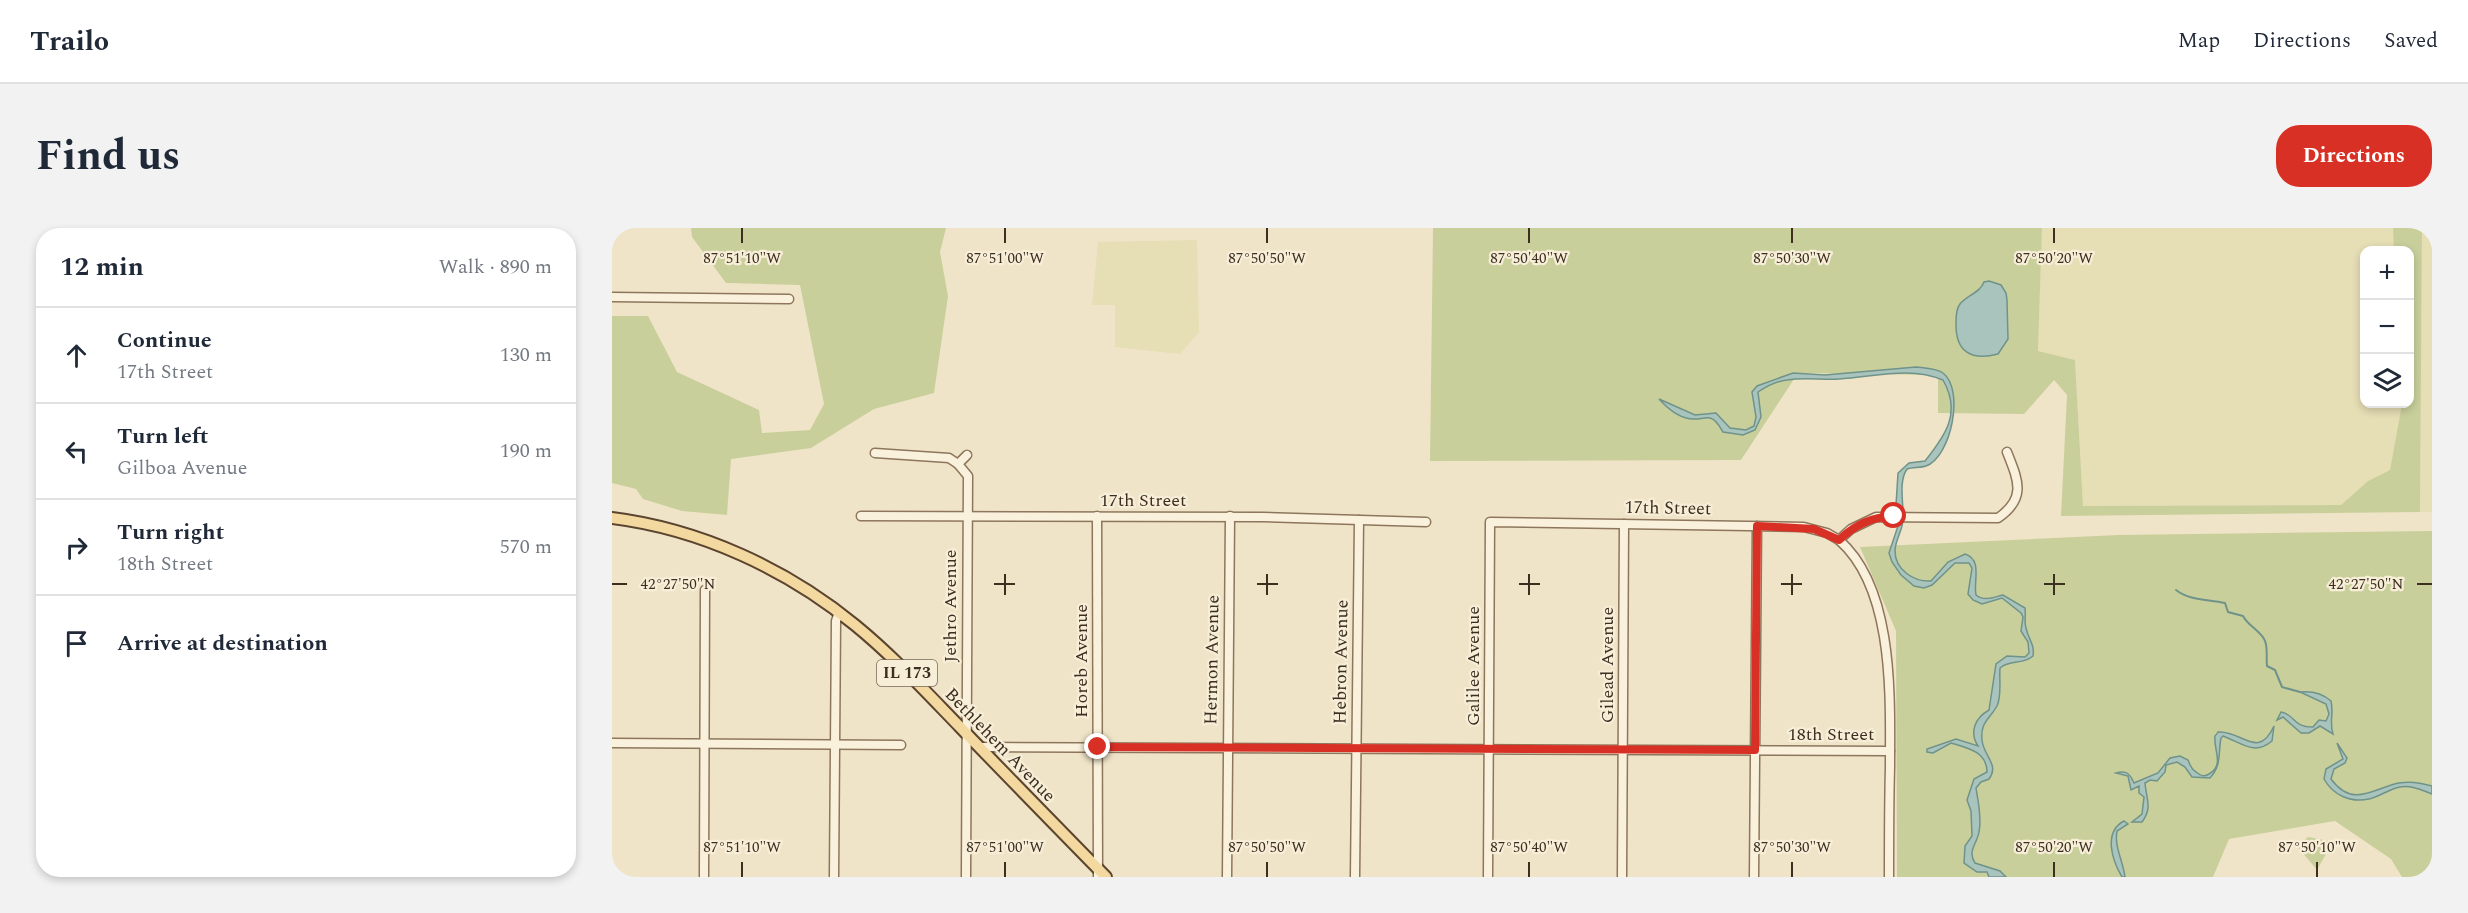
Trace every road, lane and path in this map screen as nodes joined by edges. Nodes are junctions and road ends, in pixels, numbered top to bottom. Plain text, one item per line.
1 (612, 297) edge
2 (789, 299) dead end
3 (2007, 452) dead end
4 (875, 453) dead end
5 (967, 455) dead end
6 (958, 464) junction
7 (861, 516) dead end
8 (967, 516) junction
9 (1097, 516) junction
10 (1230, 516) junction
11 (612, 518) edge
12 (1359, 520) junction
13 (1426, 522) dead end
14 (1624, 524) junction
15 (1757, 526) junction
16 (1839, 540) junction
17 (1490, 563) joint
18 (705, 590) dead end
19 (839, 612) junction
20 (966, 734) junction
21 (612, 742) edge
22 (705, 743) junction
23 (834, 745) junction
24 (901, 745) dead end
25 (980, 747) junction
26 (1098, 747) junction
27 (1227, 748) junction
28 (1357, 748) junction
29 (1489, 749) junction
30 (1623, 749) junction
31 (1755, 750) junction
32 (1890, 751) junction
33 (1101, 874) edge
34 (704, 877) edge
35 (834, 877) edge
36 (966, 877) edge
37 (1227, 877) edge
38 (1355, 877) edge
39 (1488, 877) edge
40 (1622, 877) edge
41 (1754, 877) edge
42 (1889, 877) edge

1 - 2 street
3 - 16 street
4 - 6 street
5 - 6 street
6 - 8 street, Jethro Avenue
7 - 8 street, 17th Street
8 - 9 street, 17th Street
8 - 20 street, Jethro Avenue
9 - 10 street, 17th Street
9 - 26 street, Horeb Avenue
10 - 12 street, 17th Street
10 - 27 street, Hermon Avenue
11 - 19 main road, Bethlehem Avenue / IL 173
12 - 13 street, 17th Street
12 - 28 street, Hebron Avenue
14 - 15 street, 17th Street
14 - 17 street, 17th Street
14 - 30 street, Gilead Avenue
15 - 16 street, 17th Street
15 - 31 street
16 - 32 street
17 - 29 street, Galilee Avenue
18 - 22 street
19 - 20 main road, Bethlehem Avenue / IL 173
19 - 23 street
20 - 25 main road, Bethlehem Avenue / IL 173
20 - 36 street, Jethro Avenue
21 - 22 street
22 - 23 street
22 - 34 street
23 - 24 street
23 - 35 street
25 - 26 street, 18th Street
25 - 33 main road, Bethlehem Avenue / IL 173
26 - 27 street, 18th Street
26 - 33 street, Horeb Avenue
27 - 28 street, 18th Street
27 - 37 street, Hermon Avenue
28 - 29 street, 18th Street
28 - 38 street, Hebron Avenue
29 - 30 street, 18th Street
29 - 39 street, Galilee Avenue
30 - 31 street, 18th Street
30 - 40 street, Gilead Avenue
31 - 32 street, 18th Street
31 - 41 street
32 - 42 street

